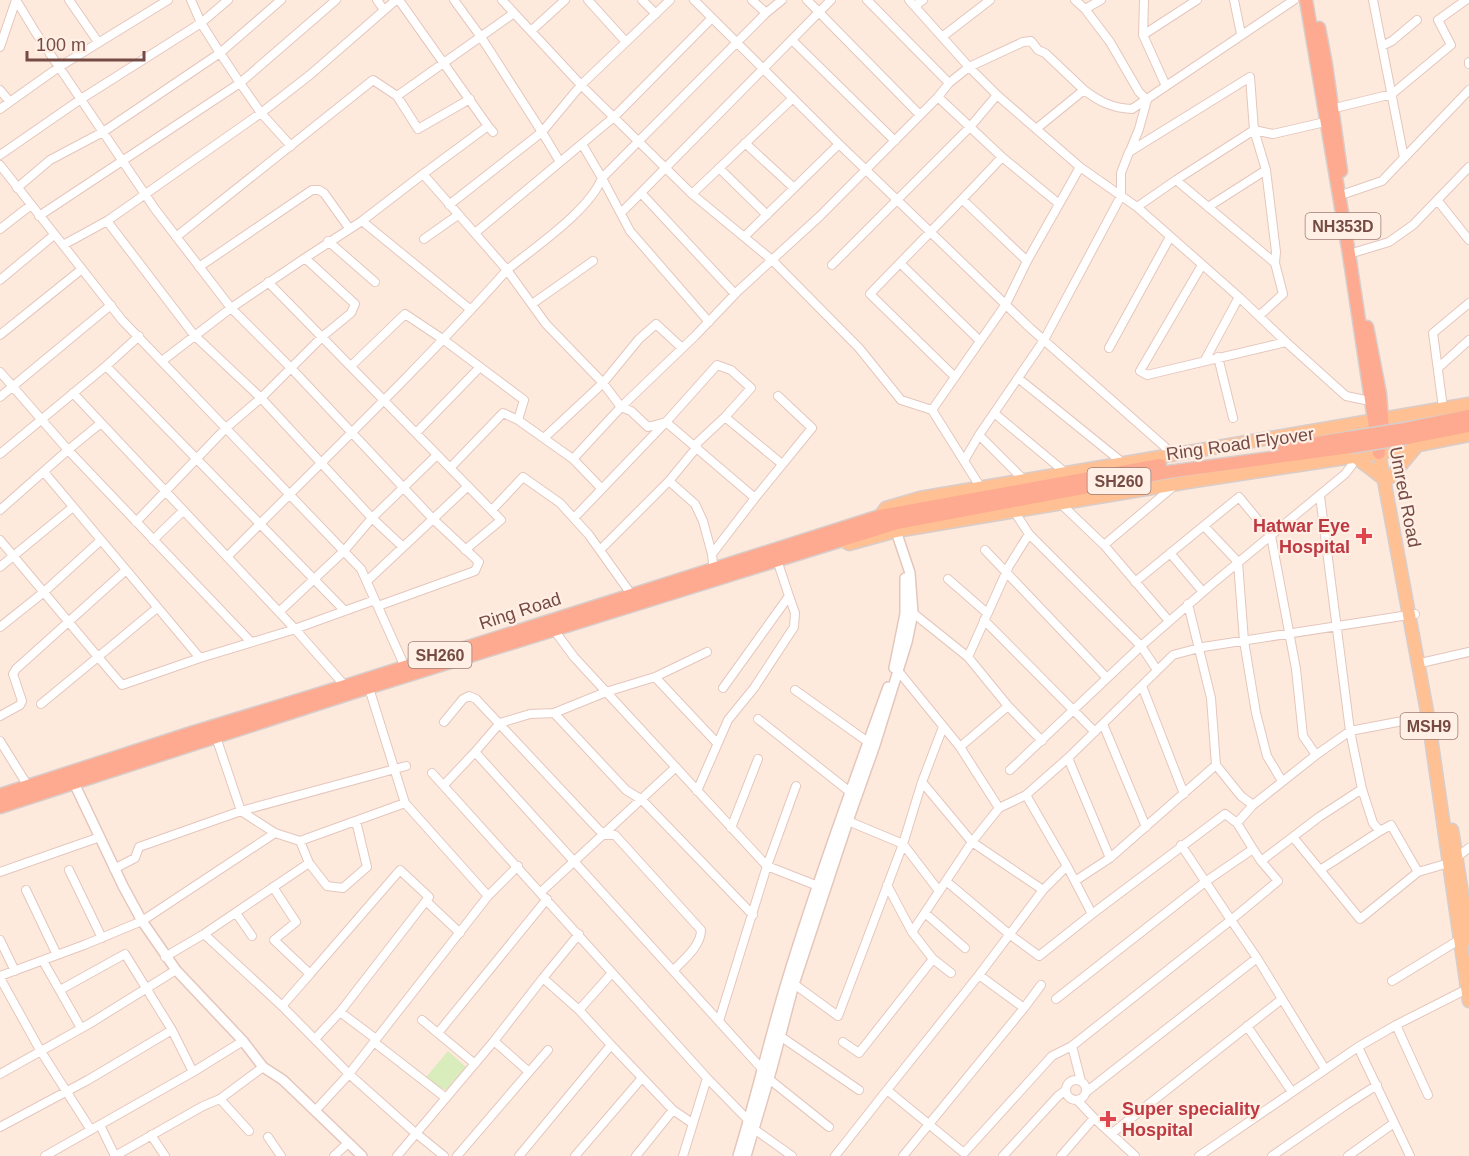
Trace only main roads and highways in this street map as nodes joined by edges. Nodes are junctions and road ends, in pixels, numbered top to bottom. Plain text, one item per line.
1 (1306, 0) edge
2 (1314, 0) edge
3 (1352, 253) junction
4 (1466, 402) edge
5 (1469, 416) edge
6 (1377, 420) junction
7 (1469, 426) edge
8 (1469, 435) edge
9 (1410, 438) junction
10 (1351, 450) junction
11 (1382, 452) junction
12 (1387, 478) junction
13 (880, 516) junction
14 (842, 539) junction
15 (715, 574) junction
16 (1412, 615) junction
17 (348, 690) junction
18 (1431, 716) junction
19 (0, 795) edge
20 (0, 807) edge
21 (1464, 940) edge
22 (1468, 993) edge

1 - 3 highway, NH353D
2 - 3 highway, NH353D
3 - 6 highway, NH353D
3 - 6 highway, NH353D
4 - 6 main road
5 - 9 highway, Ring Road Flyover / SH260
6 - 11 highway, NH353D
6 - 13 main road
7 - 9 highway, Ring Road Flyover / SH260
8 - 9 main road
9 - 10 highway, Ring Road Flyover / SH260, bridge
9 - 11 main road
9 - 12 main road
10 - 11 main road
10 - 12 main road
10 - 13 highway, Ring Road Flyover / SH260
10 - 14 highway, Ring Road Flyover / SH260
10 - 14 main road
11 - 12 main road, Umred Road
12 - 16 main road, Umred Road / MSH9
13 - 15 highway, Ring Road / SH260
14 - 15 highway, Ring Road / SH260
15 - 17 highway, Ring Road / SH260
15 - 17 highway, Ring Road / SH260
16 - 18 main road, Umred Road / MSH9
16 - 18 main road
17 - 19 highway, Ring Road / SH260
17 - 20 highway, Ring Road / SH260
18 - 21 main road, Umred Road / MSH9
21 - 22 main road, Umred Road / MSH9

